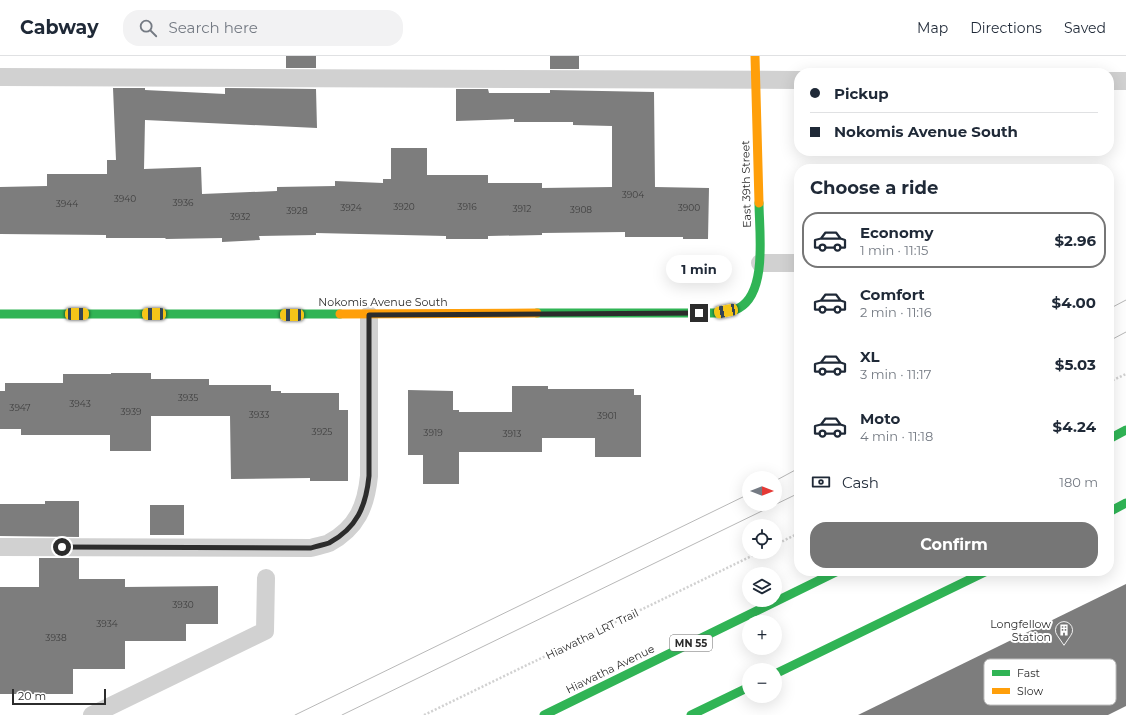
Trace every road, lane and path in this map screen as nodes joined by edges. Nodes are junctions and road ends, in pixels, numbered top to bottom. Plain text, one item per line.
1 (755, 56) edge
2 (0, 77) edge
3 (755, 80) junction
4 (794, 80) edge
5 (1114, 81) edge
6 (1126, 81) edge
7 (760, 263) junction
8 (794, 263) edge
9 (742, 306) joint
10 (0, 314) edge
11 (369, 315) junction
12 (1126, 374) edge
13 (1114, 380) edge
14 (1126, 430) edge
15 (1114, 436) edge
16 (1126, 503) edge
17 (1114, 509) edge
18 (794, 536) edge
19 (782, 542) edge
20 (0, 547) edge
21 (746, 559) edge
22 (828, 576) edge
23 (977, 576) edge
24 (266, 578) dead end
25 (782, 671) edge
26 (742, 690) edge
27 (92, 715) edge
28 (424, 715) edge
29 (544, 715) edge
30 (691, 715) edge

1 - 3 main road, East 39th Street
2 - 3 lane
3 - 4 lane
3 - 7 main road, East 39th Street
5 - 6 lane
7 - 8 lane
7 - 9 main road, East 39th Street
9 - 11 main road, Nokomis Avenue South
10 - 11 main road, Nokomis Avenue South
11 - 20 lane
12 - 13 path
14 - 15 main road
16 - 17 main road
18 - 19 path
21 - 28 path, Hiawatha LRT Trail
22 - 29 main road, Hiawatha Avenue / MN 55
23 - 25 main road
24 - 27 lane
26 - 30 main road

